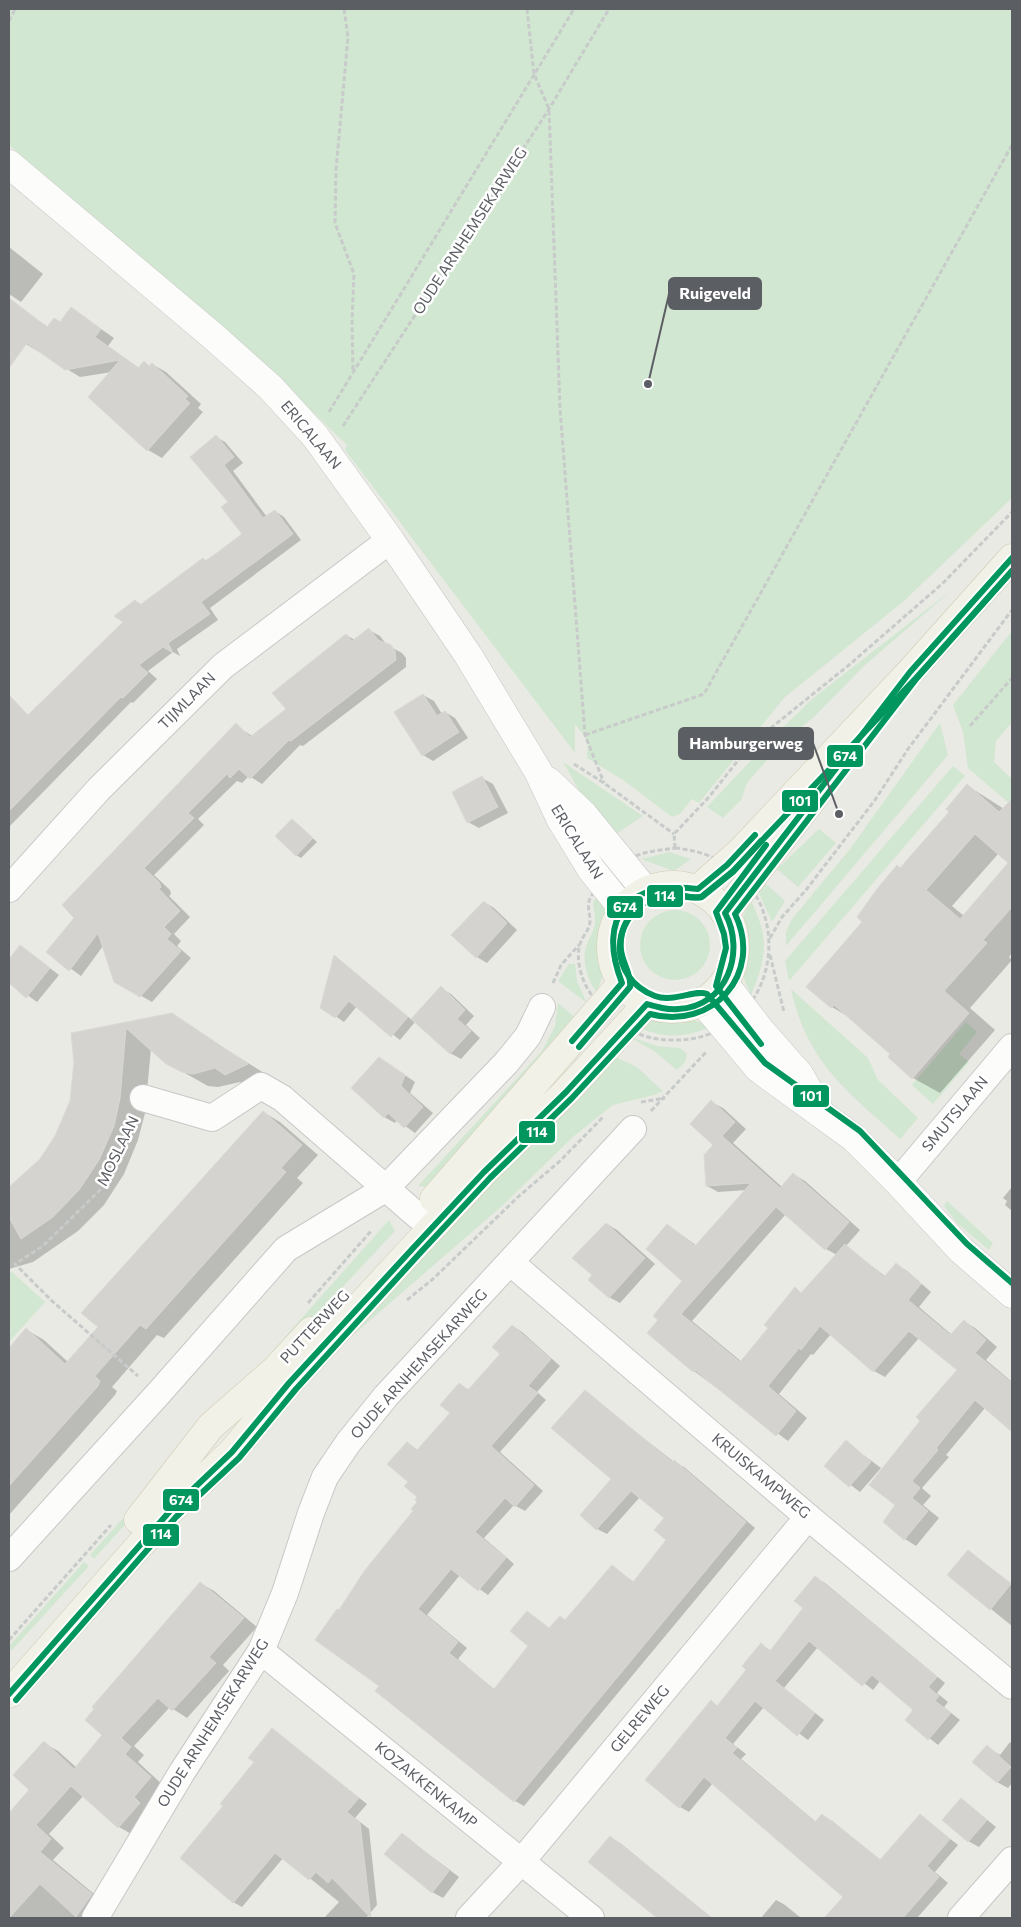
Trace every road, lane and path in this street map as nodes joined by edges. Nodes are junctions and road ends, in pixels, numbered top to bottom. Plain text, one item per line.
1 (15, 9) edge
2 (344, 9) edge
3 (527, 9) edge
4 (574, 9) edge
5 (609, 9) edge
6 (9, 21) edge
7 (534, 74) junction
8 (549, 109) junction
9 (1012, 145) edge
10 (9, 164) edge
11 (353, 373) junction
12 (321, 444) junction
13 (1012, 512) edge
14 (390, 540) junction
15 (1012, 558) edge
16 (1012, 610) edge
17 (910, 672) junction
18 (1012, 678) edge
19 (970, 726) dead end
20 (585, 735) junction
21 (538, 771) junction
22 (674, 834) junction
23 (675, 848) dead end
24 (9, 889) edge
25 (698, 889) junction
26 (646, 890) junction
27 (588, 903) dead end
28 (623, 909) junction
29 (725, 913) junction
30 (770, 939) dead end
31 (724, 983) junction
32 (622, 984) junction
33 (547, 998) joint
34 (702, 1001) junction
35 (647, 1004) junction
36 (1012, 1047) edge
37 (707, 1051) dead end
38 (143, 1098) joint
39 (665, 1098) dead end
40 (822, 1112) junction
41 (633, 1129) dead end
42 (898, 1182) junction
43 (385, 1189) junction
44 (419, 1217) junction
45 (511, 1263) junction
46 (1012, 1294) edge
47 (158, 1394) junction
48 (808, 1516) junction
49 (9, 1558) edge
50 (261, 1651) junction
51 (9, 1669) edge
52 (1012, 1686) edge
53 (9, 1694) edge
54 (1012, 1860) edge
55 (521, 1862) junction
56 (94, 1918) edge
57 (469, 1918) edge
58 (591, 1918) edge
59 (962, 1918) edge

1 - 6 path
2 - 11 path
3 - 7 path
4 - 7 path, OUDE ARNHEMSEKARWEG
5 - 8 path, OUDE ARNHEMSEKARWEG
7 - 8 path
7 - 11 path, OUDE ARNHEMSEKARWEG
8 - 12 path, OUDE ARNHEMSEKARWEG
8 - 20 path
9 - 20 path
10 - 12 street, ERICALAAN
11 - 12 path, OUDE ARNHEMSEKARWEG
12 - 14 street, ERICALAAN
13 - 22 path
14 - 21 street, ERICALAAN
14 - 24 street, TIJMLAAN
15 - 17 main road
16 - 30 path
17 - 25 main road
17 - 29 main road
18 - 19 path
20 - 22 path
21 - 26 street, ERICALAAN
21 - 28 street, ERICALAAN
22 - 23 path
25 - 26 main road
25 - 29 main road
26 - 28 main road
27 - 33 path
28 - 32 main road
29 - 31 main road
31 - 34 main road
31 - 40 street
32 - 35 main road
32 - 44 main road, PUTTERWEG
33 - 43 street
34 - 35 main road
34 - 40 street
35 - 53 main road, PUTTERWEG
36 - 42 street, SMUTSLAAN
37 - 39 path
38 - 43 street, MOSLAAN
38 - 47 path, MOSLAAN
40 - 42 street
41 - 45 street, OUDE ARNHEMSEKARWEG
42 - 46 street
43 - 44 street, MOSLAAN
43 - 47 street
44 - 51 main road, PUTTERWEG
45 - 48 street, KRUISKAMPWEG
45 - 50 street, OUDE ARNHEMSEKARWEG
47 - 49 street
48 - 52 street, KRUISKAMPWEG
48 - 55 street, GELREWEG
50 - 55 street, KOZAKKENKAMP
50 - 56 street, OUDE ARNHEMSEKARWEG
54 - 59 street
55 - 57 street, GELREWEG
55 - 58 street, KOZAKKENKAMP

